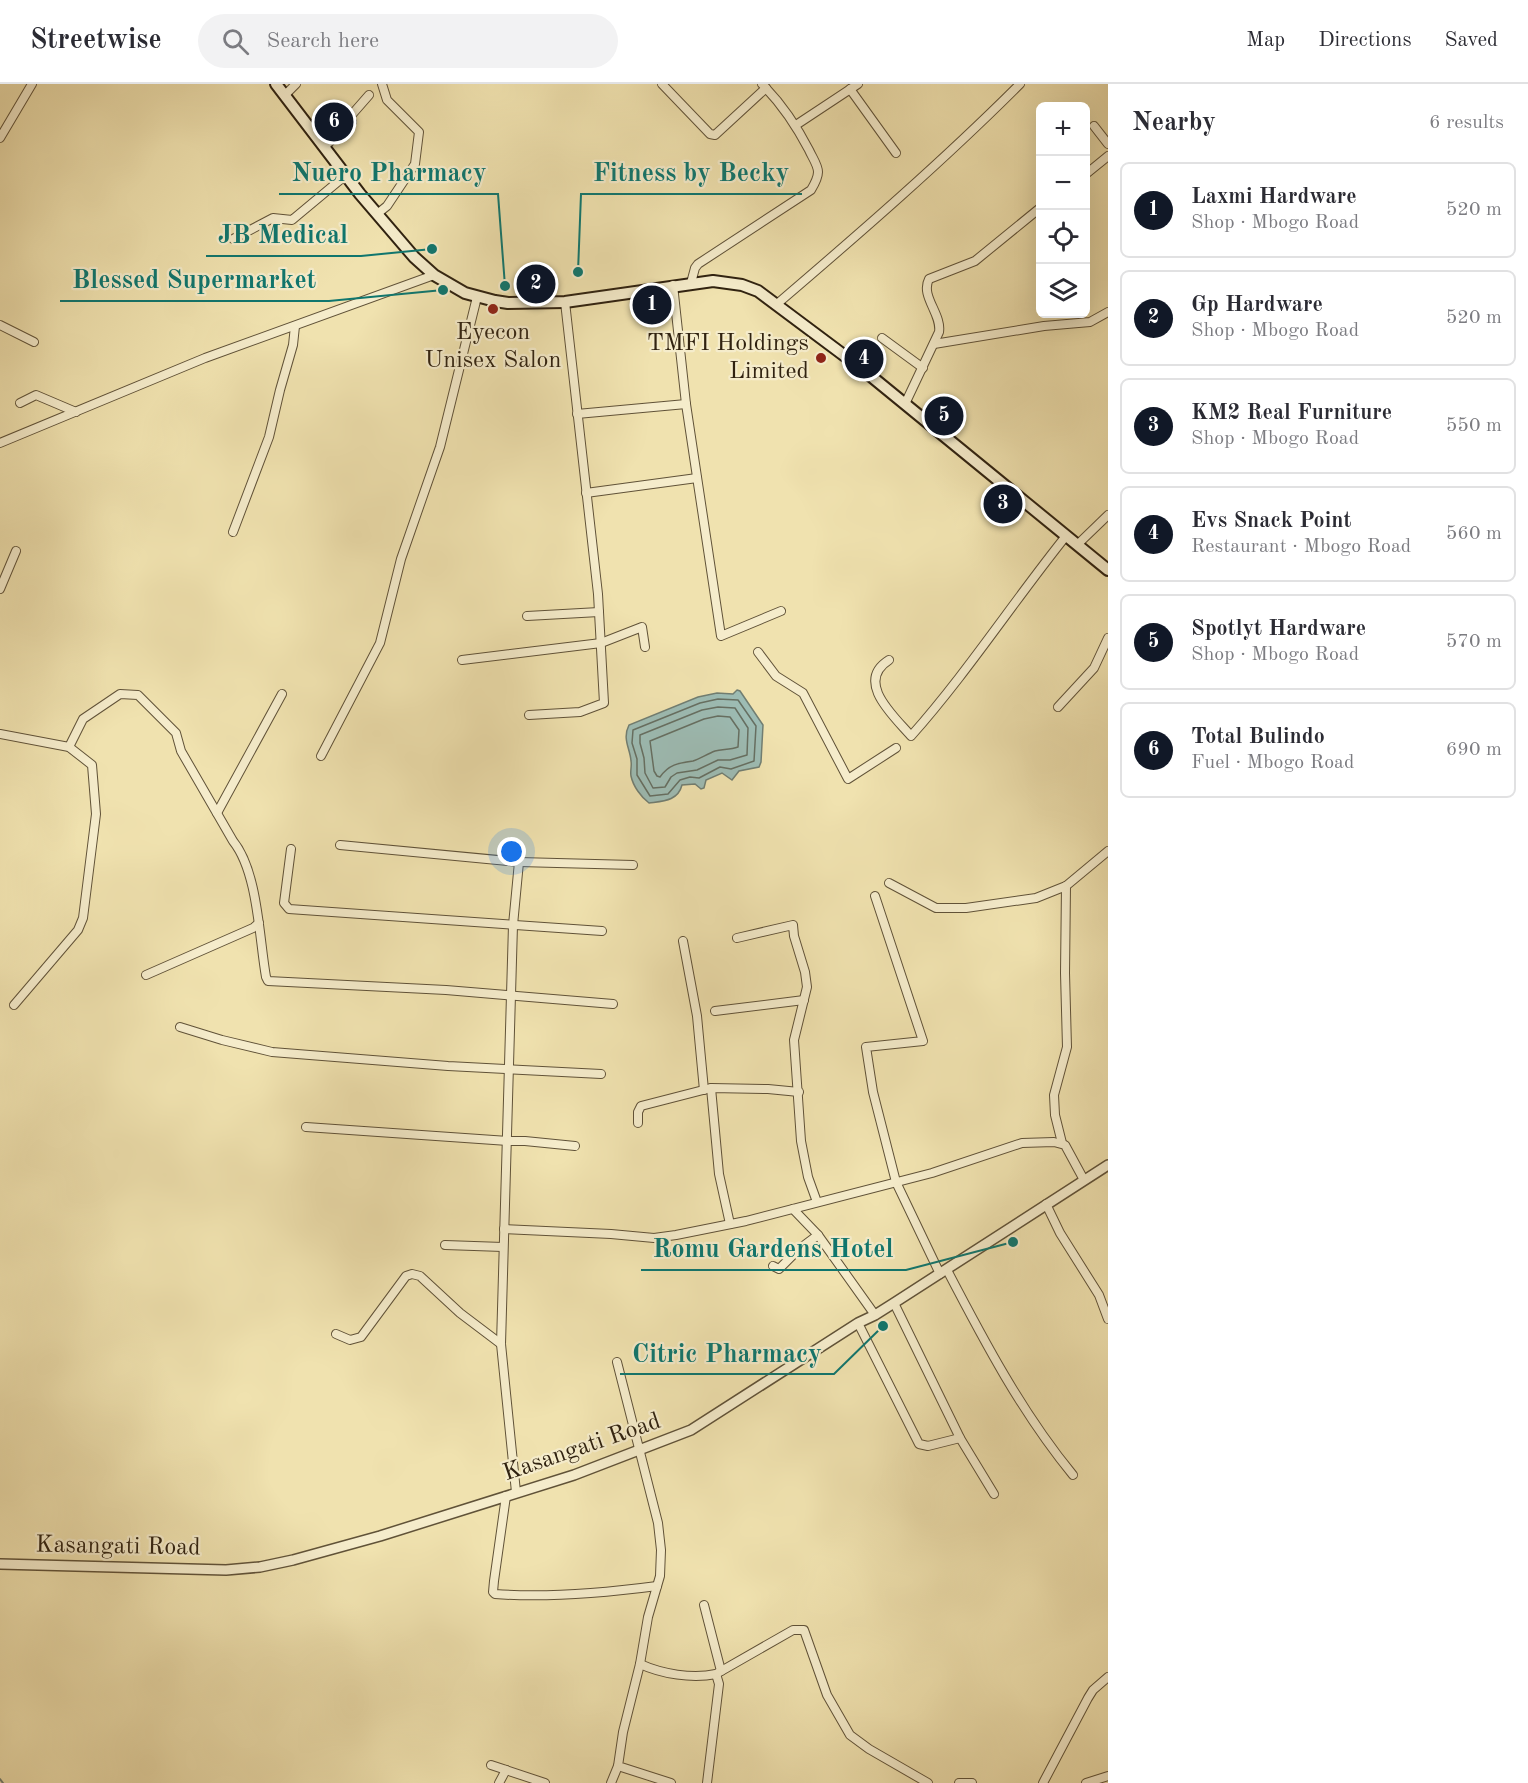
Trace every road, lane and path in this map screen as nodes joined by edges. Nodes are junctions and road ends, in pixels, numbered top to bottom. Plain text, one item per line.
1 (276, 84) edge
2 (296, 84) edge
3 (382, 84) edge
4 (662, 84) edge
5 (858, 84) edge
6 (1020, 84) edge
7 (28, 85) edge
8 (764, 86) edge
9 (850, 89) junction
10 (285, 95) junction
11 (369, 95) dead end
12 (348, 118) junction
13 (796, 125) junction
14 (1094, 126) dead end
15 (314, 131) junction
16 (0, 138) edge
17 (1108, 144) edge
18 (325, 146) junction
19 (896, 153) dead end
20 (1108, 156) edge
21 (1090, 171) edge
22 (346, 175) junction
23 (1039, 210) edge
24 (377, 214) junction
25 (233, 239) dead end
26 (434, 275) junction
27 (691, 283) junction
28 (673, 285) junction
29 (477, 297) junction
30 (565, 302) junction
31 (777, 304) junction
32 (1108, 312) edge
33 (0, 325) edge
34 (295, 326) junction
35 (882, 338) dead end
36 (34, 342) dead end
37 (934, 344) junction
38 (922, 368) junction
39 (20, 403) dead end
40 (904, 404) junction
41 (686, 405) junction
42 (76, 412) junction
43 (577, 414) junction
44 (0, 443) edge
45 (697, 478) junction
46 (586, 493) junction
47 (1108, 515) edge
48 (232, 532) dead end
49 (1066, 536) junction
50 (1077, 545) junction
51 (16, 551) dead end
52 (1108, 570) edge
53 (0, 590) edge
54 (781, 611) dead end
55 (599, 612) junction
56 (527, 615) dead end
57 (1108, 638) edge
58 (601, 643) junction
59 (645, 647) dead end
60 (759, 652) dead end
61 (462, 660) dead end
62 (889, 660) dead end
63 (282, 693) dead end
64 (1058, 707) dead end
65 (530, 715) dead end
66 (0, 734) edge
67 (69, 747) junction
68 (896, 748) dead end
69 (321, 756) dead end
70 (217, 813) junction
71 (340, 845) dead end
72 (291, 849) dead end
73 (1108, 851) edge
74 (519, 862) junction
75 (633, 865) dead end
76 (889, 883) dead end
77 (1066, 886) junction
78 (875, 896) dead end
79 (258, 923) junction
80 (513, 925) junction
81 (602, 931) dead end
82 (737, 938) dead end
83 (683, 942) dead end
84 (146, 975) dead end
85 (511, 996) junction
86 (804, 1000) junction
87 (612, 1004) dead end
88 (14, 1005) dead end
89 (715, 1011) dead end
90 (180, 1027) dead end
91 (509, 1069) junction
92 (601, 1074) dead end
93 (708, 1089) junction
94 (799, 1092) junction
95 (638, 1124) dead end
96 (306, 1128) dead end
97 (508, 1141) junction
98 (1062, 1143) junction
99 (575, 1146) dead end
100 (1108, 1165) edge
101 (1084, 1180) junction
102 (896, 1182) junction
103 (817, 1202) junction
104 (1046, 1204) junction
105 (794, 1209) junction
106 (730, 1224) junction
107 (504, 1230) junction
108 (818, 1235) junction
109 (446, 1245) dead end
110 (503, 1247) junction
111 (773, 1266) dead end
112 (943, 1272) junction
113 (894, 1303) junction
114 (875, 1315) junction
115 (1108, 1319) edge
116 (858, 1323) junction
117 (336, 1334) dead end
118 (501, 1344) junction
119 (617, 1362) dead end
120 (960, 1438) junction
121 (640, 1449) junction
122 (1073, 1475) dead end
123 (516, 1492) junction
124 (994, 1494) dead end
125 (506, 1496) junction
126 (0, 1564) edge
127 (657, 1586) junction
128 (704, 1605) dead end
129 (640, 1664) junction
130 (718, 1673) junction
131 (1108, 1677) edge
132 (491, 1765) dead end
133 (618, 1766) junction
134 (506, 1770) junction
135 (1108, 1776) edge
136 (499, 1783) edge
137 (540, 1783) edge
138 (545, 1783) edge
139 (611, 1783) edge
140 (671, 1783) edge
141 (706, 1783) edge
142 (927, 1783) edge
143 (959, 1783) edge
144 (972, 1783) edge
145 (1043, 1783) edge
146 (1086, 1783) edge

1 - 10 main road
2 - 10 street
3 - 24 street
4 - 8 street
5 - 9 street
6 - 31 street
7 - 16 street
8 - 13 street
9 - 13 street
9 - 19 street
10 - 15 main road
11 - 12 street
12 - 15 street
12 - 18 street
13 - 27 street
14 - 17 street
15 - 18 main road
18 - 22 main road
20 - 21 street
22 - 24 main road
22 - 25 street
23 - 37 street
24 - 26 main road
26 - 29 main road
26 - 34 street
27 - 28 main road
27 - 31 main road
28 - 30 main road
28 - 41 street
29 - 30 main road
29 - 69 street
30 - 43 street
31 - 40 main road
32 - 37 street
33 - 36 street
34 - 42 street
34 - 48 street
35 - 38 street
37 - 38 street
38 - 40 street
39 - 42 street
40 - 49 main road
41 - 43 street
41 - 45 street
42 - 44 street
43 - 46 street
45 - 46 street
45 - 54 street
46 - 55 street
47 - 50 street
49 - 50 main road
49 - 62 street
50 - 52 main road
51 - 53 street
55 - 56 street
55 - 58 street
57 - 64 street
58 - 59 street
58 - 61 street
58 - 65 street
60 - 68 street
63 - 70 street
66 - 67 street
67 - 70 street
67 - 88 street
70 - 79 street
71 - 74 street
72 - 80 street
73 - 77 street
74 - 75 street
74 - 80 street
76 - 77 street
77 - 98 street
78 - 102 street
79 - 84 street
79 - 85 street
80 - 81 street
80 - 85 street
82 - 86 street
83 - 93 street
85 - 87 street
85 - 91 street
86 - 89 street
86 - 94 street
90 - 91 street
91 - 92 street
91 - 97 street
93 - 94 street
93 - 95 street
93 - 106 street
94 - 103 street
96 - 97 street
97 - 99 street
97 - 107 street
98 - 101 street
98 - 102 street
100 - 101 street, Kasangati Road
101 - 104 street, Kasangati Road
102 - 103 street
102 - 112 street
103 - 105 street
104 - 112 street, Kasangati Road
104 - 115 street
105 - 106 street
105 - 108 street
106 - 107 street
107 - 110 street
108 - 111 street
108 - 114 street
109 - 110 street
110 - 118 street
112 - 113 street, Kasangati Road
112 - 122 street
113 - 114 street, Kasangati Road
113 - 120 street
114 - 116 street, Kasangati Road
116 - 120 street
116 - 121 street, Kasangati Road
117 - 118 street
118 - 123 street
119 - 121 street
120 - 124 street
121 - 123 street, Kasangati Road
121 - 127 street
123 - 125 street, Kasangati Road
125 - 126 street, Kasangati Road
125 - 127 street
127 - 129 street
128 - 130 street
129 - 130 street
129 - 133 street
130 - 141 street
130 - 142 street
131 - 145 street
132 - 134 street
133 - 139 street
133 - 140 street
134 - 136 street
134 - 137 street
135 - 146 street
137 - 138 street
143 - 144 street

